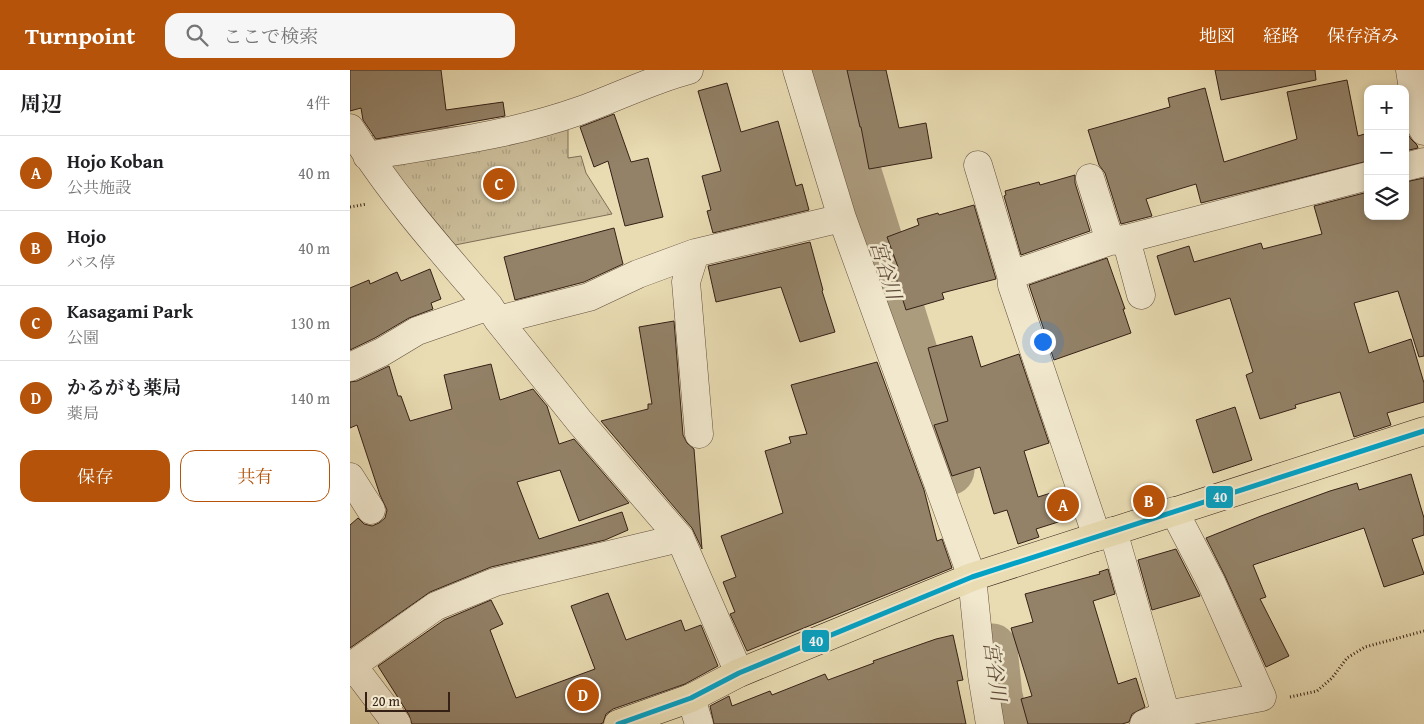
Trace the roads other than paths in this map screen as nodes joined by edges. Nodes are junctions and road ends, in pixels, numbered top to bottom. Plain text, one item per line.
1 (689, 70) edge
2 (798, 70) edge
3 (1410, 70) edge
4 (350, 128) edge
5 (1424, 131) edge
6 (367, 156) junction
7 (1424, 162) edge
8 (978, 164) dead end
9 (1409, 166) edge
10 (1364, 177) edge
11 (1090, 178) dead end
12 (842, 218) junction
13 (1118, 240) junction
14 (695, 253) junction
15 (1011, 275) junction
16 (1141, 295) dead end
17 (493, 313) junction
18 (350, 367) edge
19 (1424, 431) edge
20 (699, 434) dead end
21 (350, 477) edge
22 (371, 510) dead end
23 (1174, 511) junction
24 (1105, 534) junction
25 (680, 538) junction
26 (972, 577) junction
27 (964, 663) dead end
28 (350, 666) edge
29 (739, 673) junction
30 (691, 698) junction
31 (1155, 720) edge
32 (397, 724) edge
33 (618, 724) edge
34 (699, 724) edge
35 (972, 724) edge
36 (990, 724) edge

1 - 6 street
2 - 12 street
3 - 5 street
4 - 6 street
6 - 17 street
7 - 9 street
8 - 15 street
10 - 13 street
11 - 13 street
12 - 14 street
12 - 26 street
13 - 15 street
13 - 16 street
14 - 17 street
14 - 20 street
15 - 24 street
17 - 18 street
17 - 25 street
19 - 23 highway
21 - 22 street
23 - 24 highway
23 - 31 street
24 - 26 highway
24 - 31 street
25 - 28 street
25 - 29 street
26 - 29 highway
26 - 36 street
27 - 35 street
28 - 32 street
29 - 30 highway
30 - 33 highway
30 - 34 street

